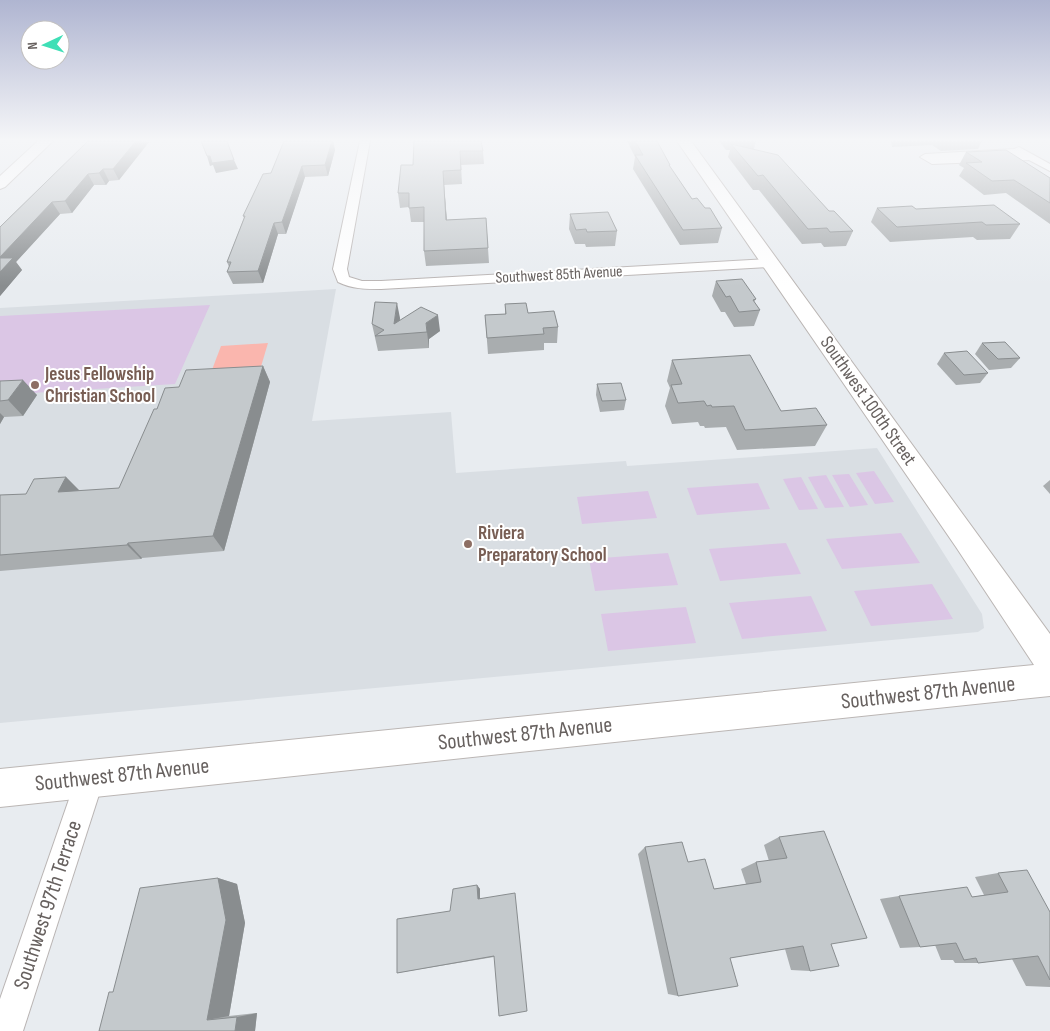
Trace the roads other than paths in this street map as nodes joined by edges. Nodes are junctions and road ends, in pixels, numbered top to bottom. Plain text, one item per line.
1 (356, 189) edge
2 (718, 189) edge
3 (770, 263) junction
4 (1050, 661) edge
5 (1050, 680) edge
6 (90, 778) junction
7 (0, 788) edge
8 (6, 1031) edge

1 - 3 street, Southwest 85th Avenue
2 - 3 street, Southwest 100th Street
3 - 4 street, Southwest 100th Street
5 - 6 street, Southwest 87th Avenue
6 - 7 street, Southwest 87th Avenue
6 - 8 street, Southwest 97th Terrace

